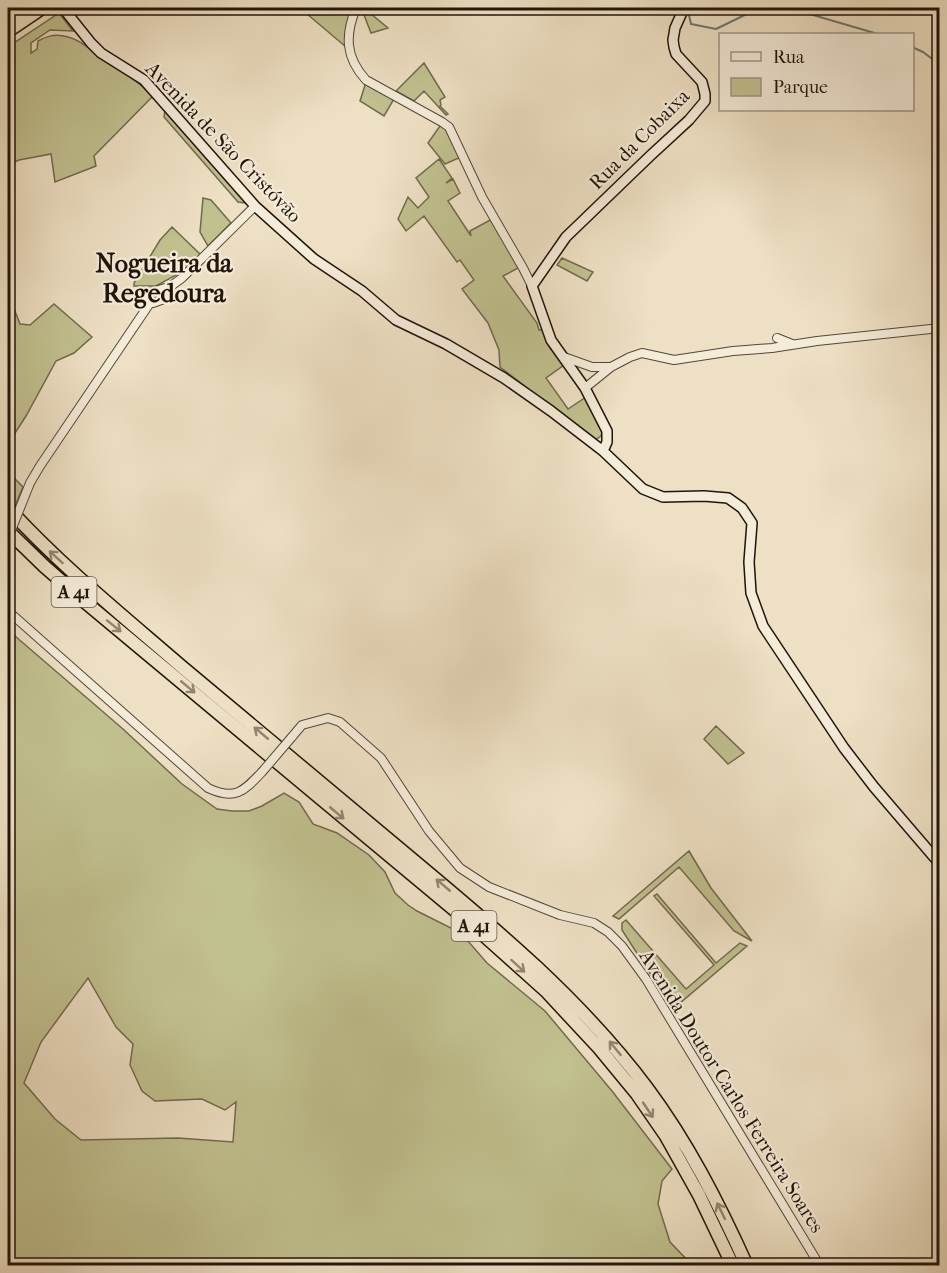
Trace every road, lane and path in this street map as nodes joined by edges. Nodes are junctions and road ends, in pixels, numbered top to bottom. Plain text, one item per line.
1 (24, 8) edge
2 (42, 8) edge
3 (63, 8) edge
4 (356, 8) edge
5 (684, 8) edge
6 (8, 17) edge
7 (8, 31) edge
8 (255, 206) junction
9 (532, 286) junction
10 (167, 289) junction
11 (150, 303) junction
12 (939, 328) edge
13 (777, 338) dead end
14 (794, 345) junction
15 (577, 367) junction
16 (596, 367) junction
17 (611, 367) junction
18 (599, 377) junction
19 (585, 388) junction
20 (603, 451) junction
21 (8, 508) edge
22 (8, 531) edge
23 (8, 538) edge
24 (8, 611) edge
25 (939, 864) edge
26 (733, 1266) edge
27 (747, 1266) edge
28 (820, 1266) edge

1 - 6 highway
2 - 7 highway
3 - 8 main road, Avenida de São Cristóvão
4 - 9 street
5 - 9 main road, Rua da Cobaixa
8 - 10 street
8 - 20 main road, Avenida de São Cristóvão
9 - 15 main road
10 - 11 street
10 - 11 street
11 - 23 street, bridge
12 - 14 street
13 - 14 street
14 - 17 street
15 - 16 street
15 - 19 main road
16 - 17 street
16 - 18 street
17 - 18 street
18 - 19 street
19 - 20 main road
20 - 25 main road, Avenida de São Cristóvão
27 -> 21 highway, A 41
22 -> 26 highway, A 41
24 - 28 street, Avenida Doutor Carlos Ferreira Soares, bridge

